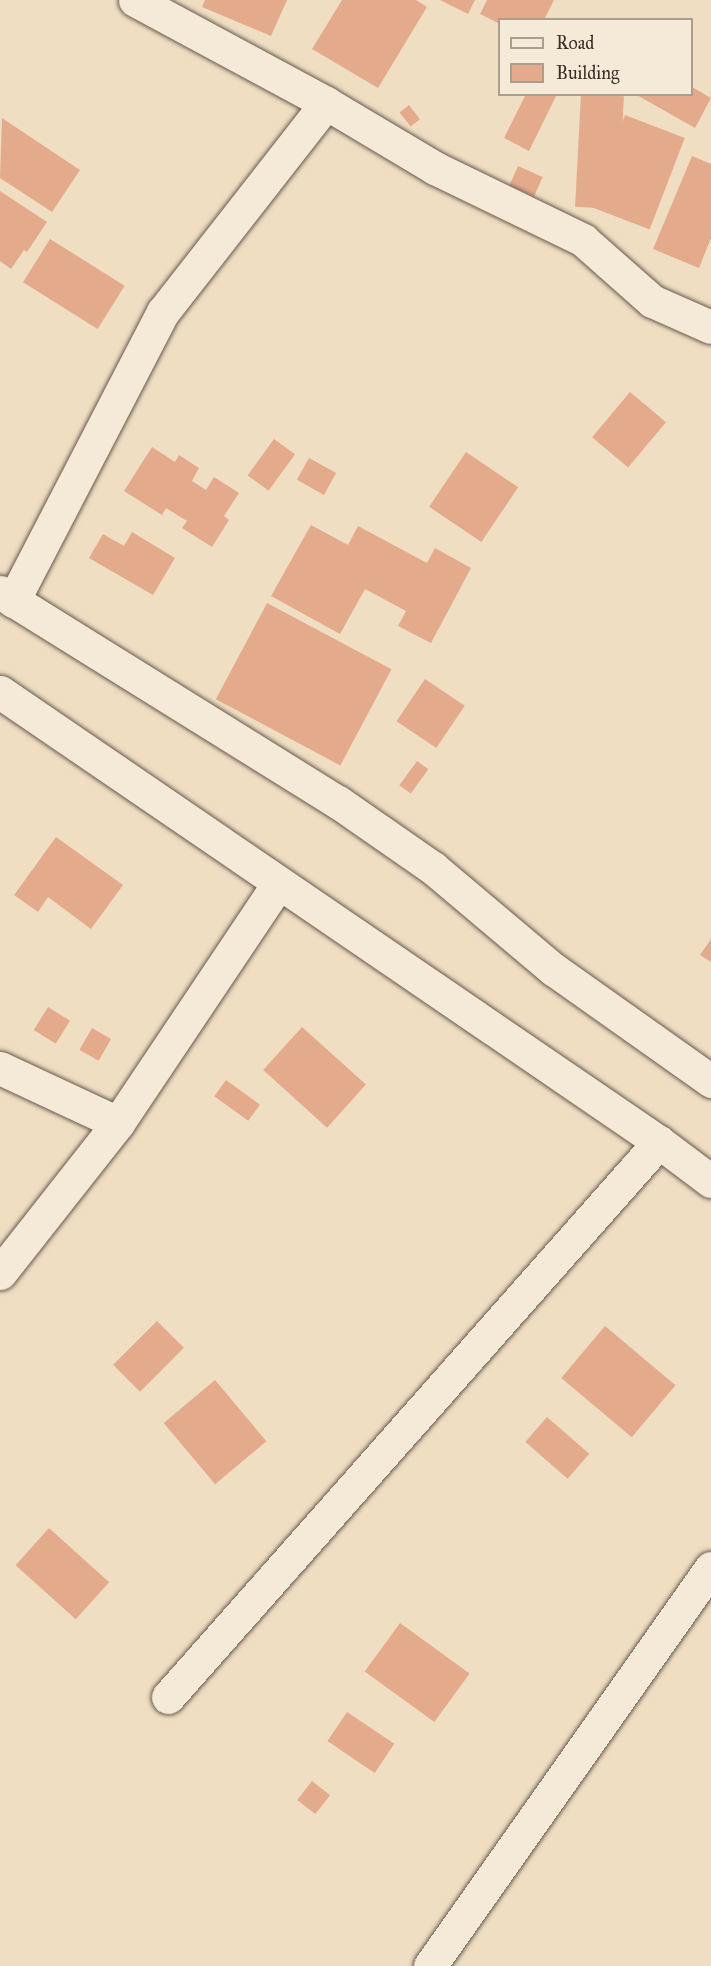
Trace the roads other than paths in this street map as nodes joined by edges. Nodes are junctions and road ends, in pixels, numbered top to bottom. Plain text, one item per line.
1 (135, 0) edge
2 (326, 103) junction
3 (711, 327) edge
4 (7, 596) edge
5 (0, 692) edge
6 (278, 884) junction
7 (0, 1068) edge
8 (711, 1081) edge
9 (118, 1123) junction
10 (659, 1142) junction
11 (711, 1181) edge
12 (0, 1273) edge
13 (711, 1569) edge
14 (168, 1697) dead end
15 (430, 1966) edge

1 - 2 street
2 - 3 street
2 - 4 street
4 - 8 street
5 - 6 street
6 - 9 street
6 - 10 street
7 - 9 street
9 - 12 street
10 - 11 street
10 - 14 street
13 - 15 street

